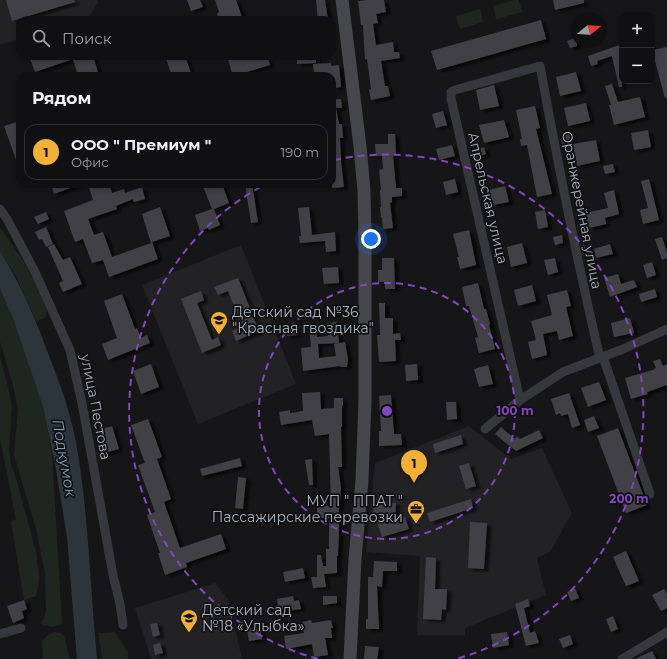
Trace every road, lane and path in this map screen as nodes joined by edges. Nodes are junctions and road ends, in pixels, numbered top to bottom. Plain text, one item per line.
1 (342, 0) edge
2 (540, 66) joint
3 (0, 209) edge
4 (667, 329) edge
5 (602, 357) junction
6 (520, 400) junction
7 (486, 429) dead end
8 (650, 494) dead end
9 (123, 625) dead end
10 (20, 628) dead end
11 (667, 632) edge
12 (0, 634) edge
13 (350, 659) edge
14 (622, 659) edge

1 - 13 street
2 - 5 street, Оранжерейная улица
2 - 6 street, Апрельская улица
3 - 9 street, улица Пестова
4 - 5 street
5 - 6 street
5 - 8 street, Оранжерейная улица
6 - 7 street
10 - 12 street
11 - 14 street

